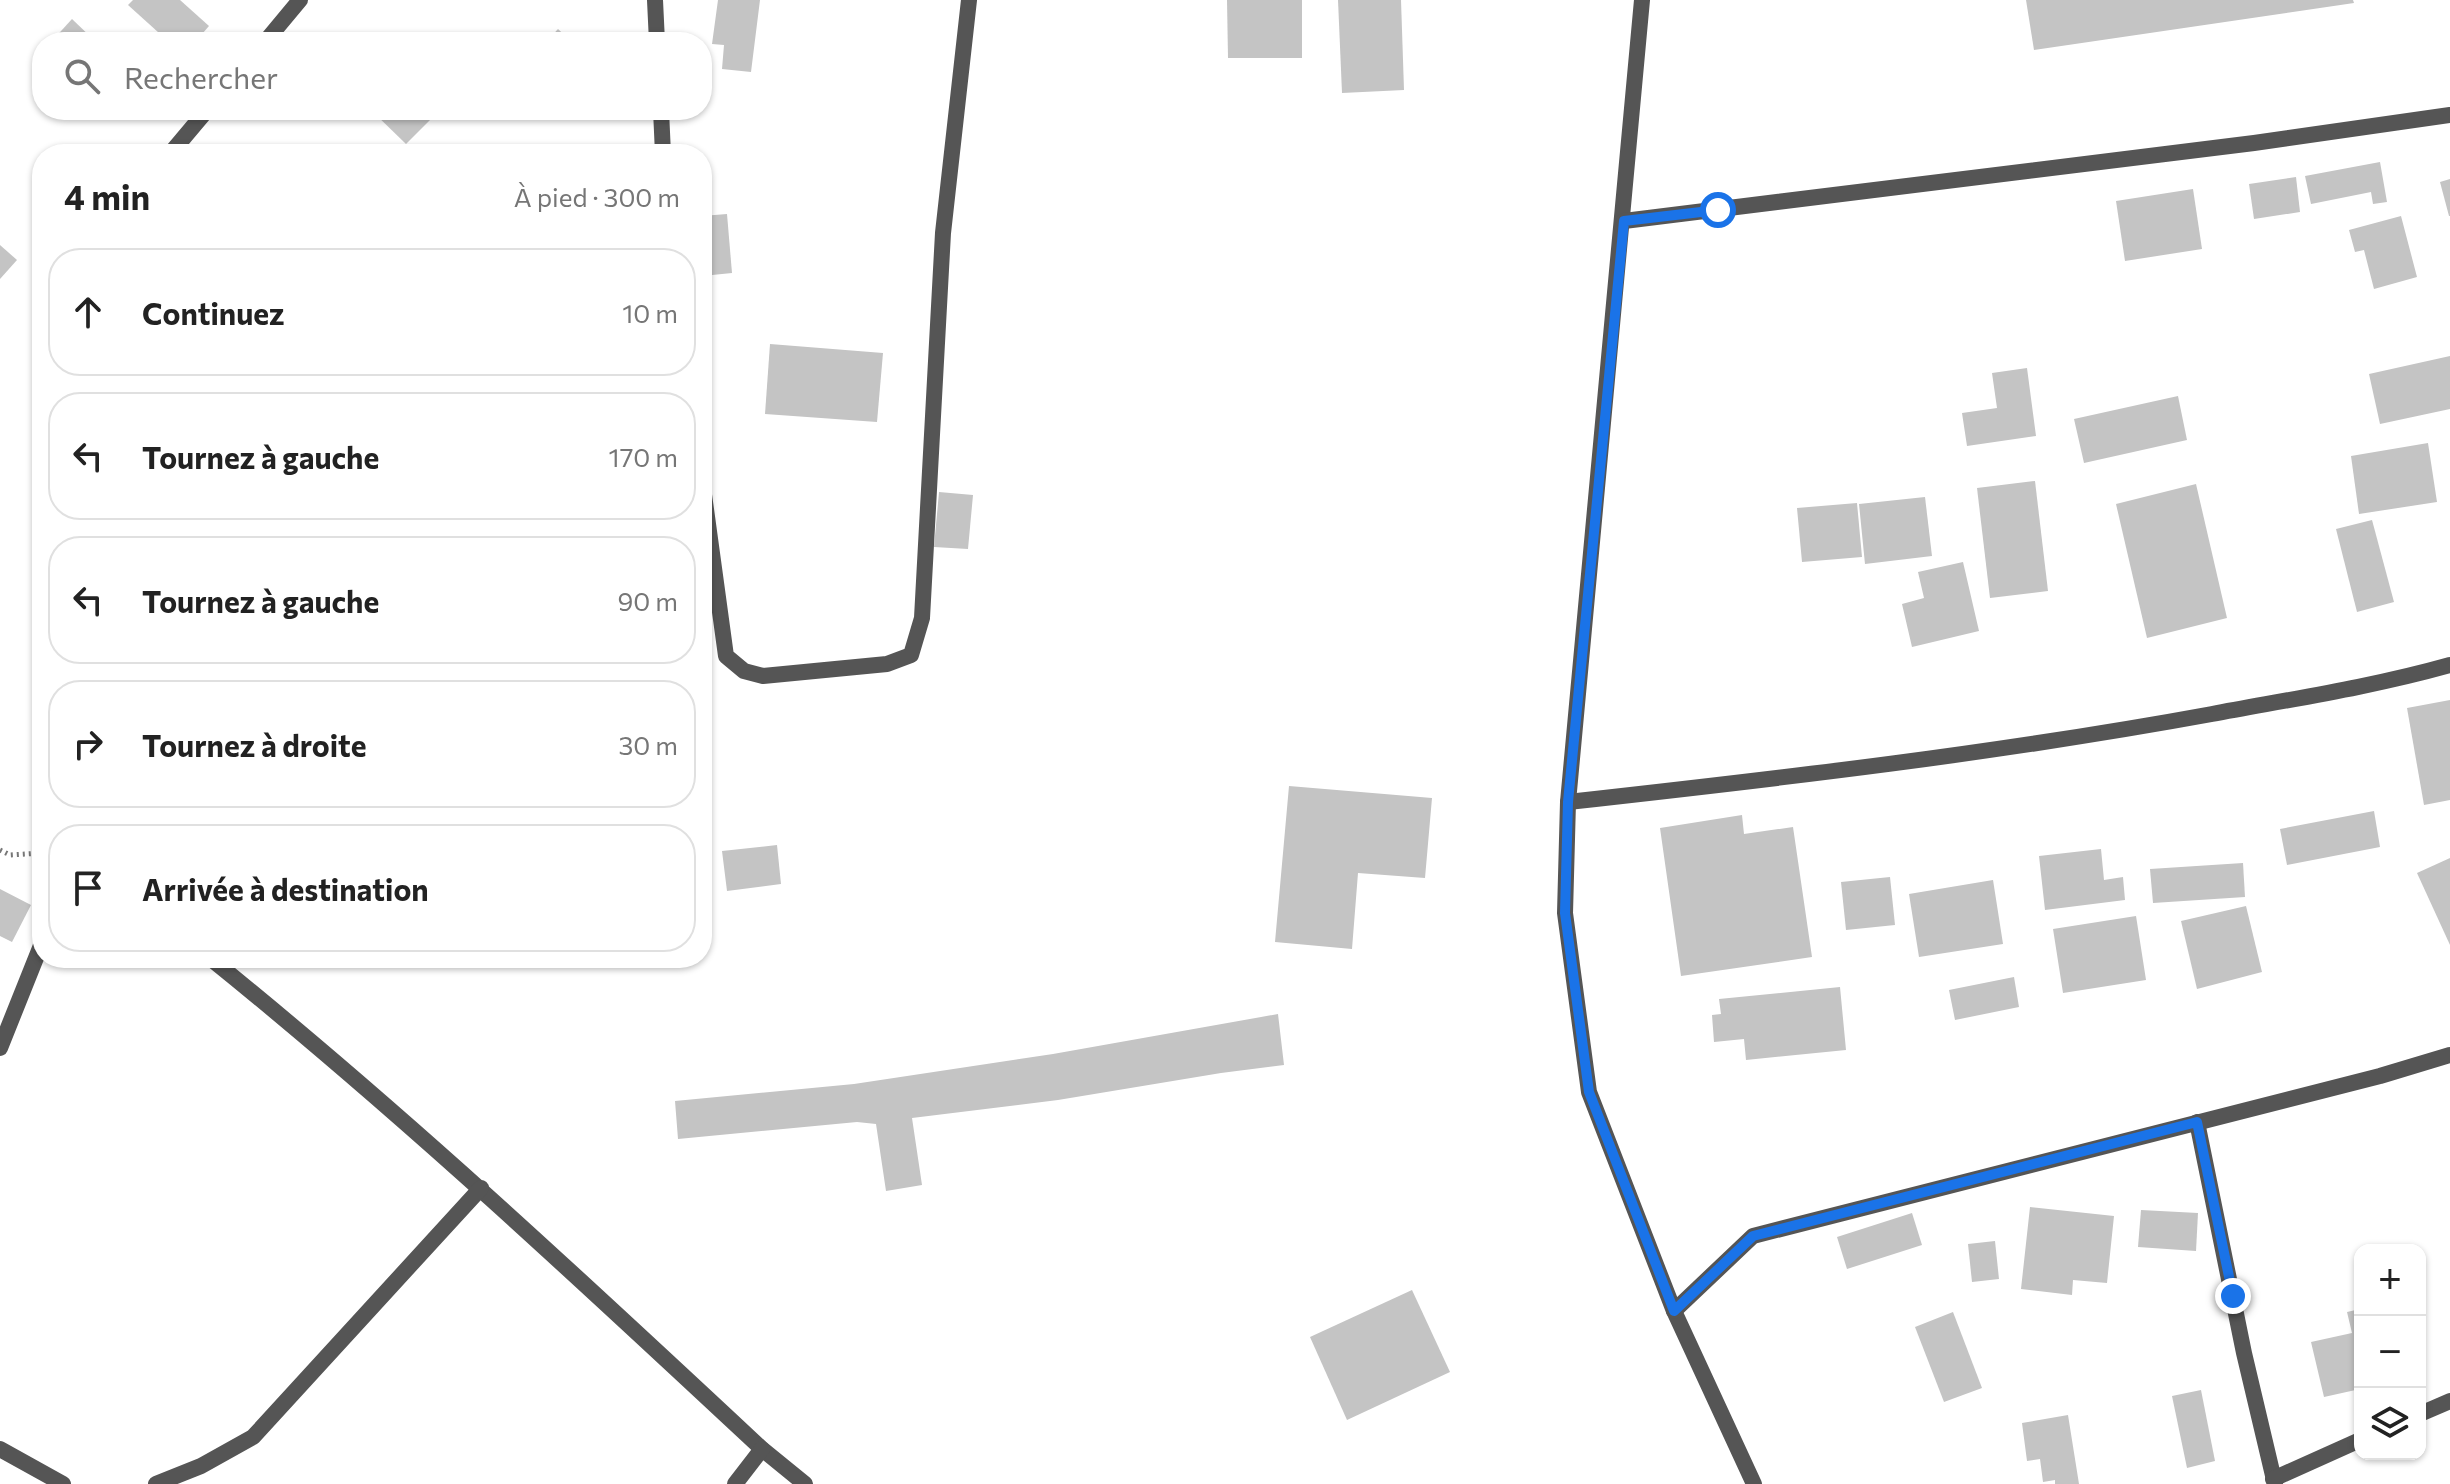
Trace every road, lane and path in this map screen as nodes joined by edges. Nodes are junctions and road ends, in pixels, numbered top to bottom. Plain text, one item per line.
1 (300, 0) edge
2 (655, 0) edge
3 (969, 0) edge
4 (1642, 0) edge
5 (273, 32) edge
6 (657, 32) edge
7 (2450, 115) edge
8 (199, 120) edge
9 (661, 120) edge
10 (178, 144) edge
11 (663, 144) edge
12 (1624, 221) junction
13 (712, 553) edge
14 (2450, 665) edge
15 (1568, 802) junction
16 (0, 850) edge
17 (32, 854) edge
18 (32, 968) edge
19 (222, 968) edge
20 (0, 1048) edge
21 (2450, 1055) edge
22 (2197, 1122) junction
23 (481, 1188) junction
24 (1674, 1311) junction
25 (2450, 1401) edge
26 (2426, 1411) edge
27 (2354, 1443) edge
28 (0, 1449) edge
29 (762, 1449) junction
30 (2274, 1481) edge
31 (63, 1484) edge
32 (156, 1484) edge
33 (735, 1484) edge
34 (805, 1484) edge
35 (1754, 1484) edge

1 - 5 street
2 - 6 street
3 - 13 street
4 - 12 street
7 - 12 street
8 - 10 street
9 - 11 street
12 - 15 street
14 - 15 street
15 - 24 street
16 - 17 path
18 - 20 street
19 - 23 street
21 - 22 street
22 - 24 street
22 - 30 street
23 - 29 street
23 - 32 street
24 - 35 street
25 - 26 street
27 - 30 street
28 - 31 street
29 - 33 street
29 - 34 street

